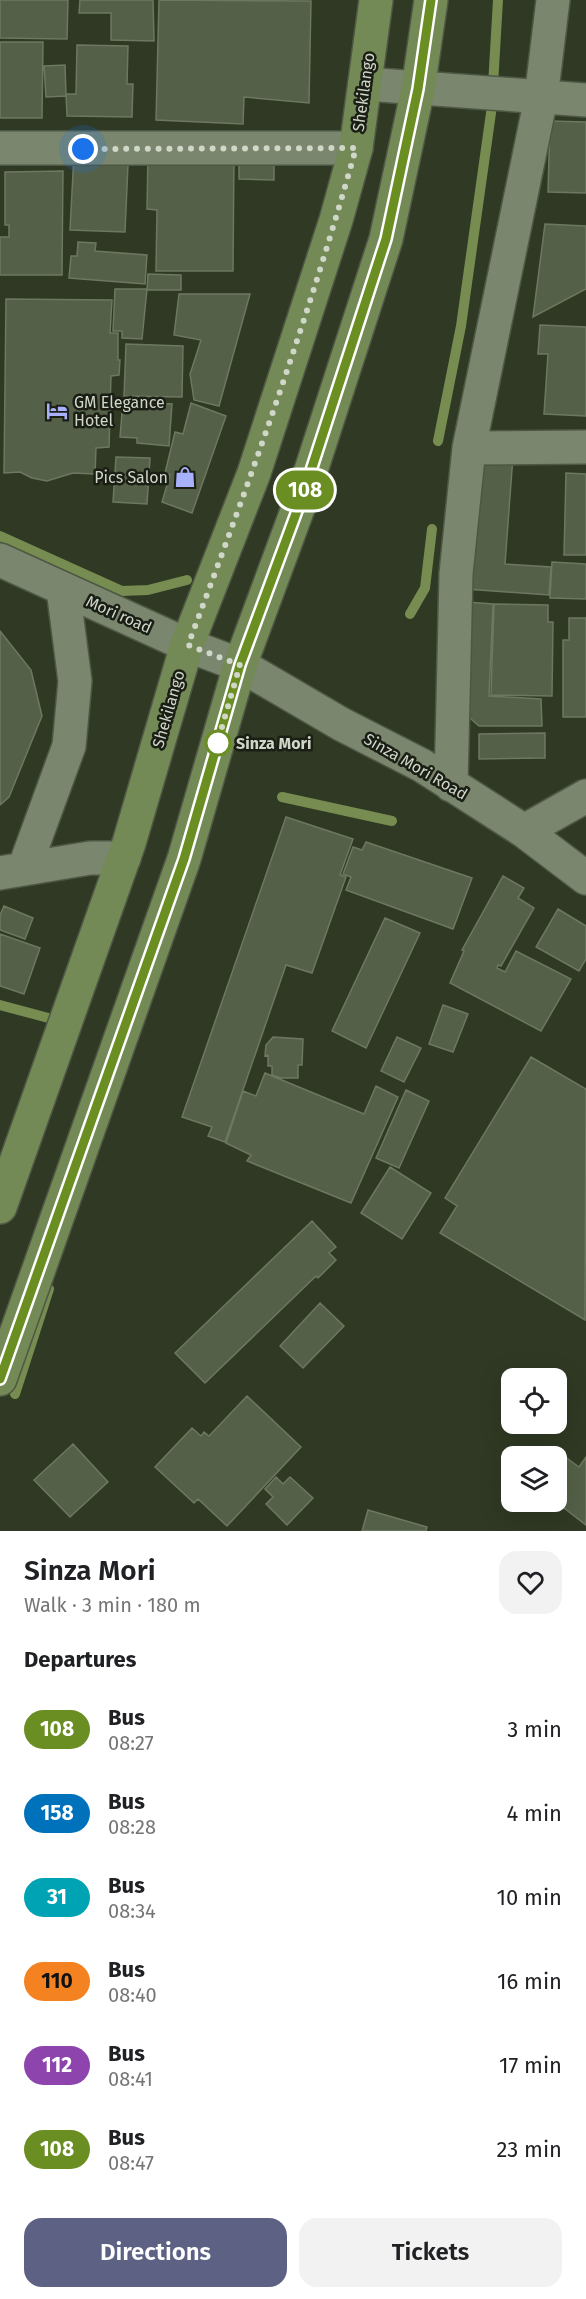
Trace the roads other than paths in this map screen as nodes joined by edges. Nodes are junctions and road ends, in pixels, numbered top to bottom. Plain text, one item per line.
1 (376, 0) edge
2 (431, 0) edge
3 (553, 0) edge
4 (365, 84) junction
5 (418, 89) junction
6 (541, 98) junction
7 (586, 100) edge
8 (0, 148) edge
9 (356, 148) junction
10 (586, 447) edge
11 (469, 448) junction
12 (0, 560) edge
13 (63, 589) junction
14 (188, 645) junction
15 (240, 665) junction
16 (451, 785) junction
17 (586, 796) edge
18 (524, 831) junction
19 (124, 858) junction
20 (12, 871) edge
21 (586, 878) edge
22 (0, 1207) edge
23 (0, 1379) edge

1 - 4 main road, Shekilango
2 - 5 main road
3 - 6 street
4 - 5 street
4 - 9 main road, Shekilango
5 - 6 street
5 - 15 main road
6 - 7 street
6 - 11 street
8 - 9 street
9 - 14 main road, Shekilango
10 - 11 street
11 - 16 street
12 - 13 street, Mori road
13 - 14 street, Mori road
13 - 20 street
14 - 15 street, Mori road
14 - 19 main road, Shekilango
15 - 16 street, Sinza Mori Road
15 - 23 main road
16 - 18 street, Sinza Mori Road
17 - 18 street
18 - 21 street, Sinza Mori Road
19 - 20 street
19 - 22 main road, Shekilango

